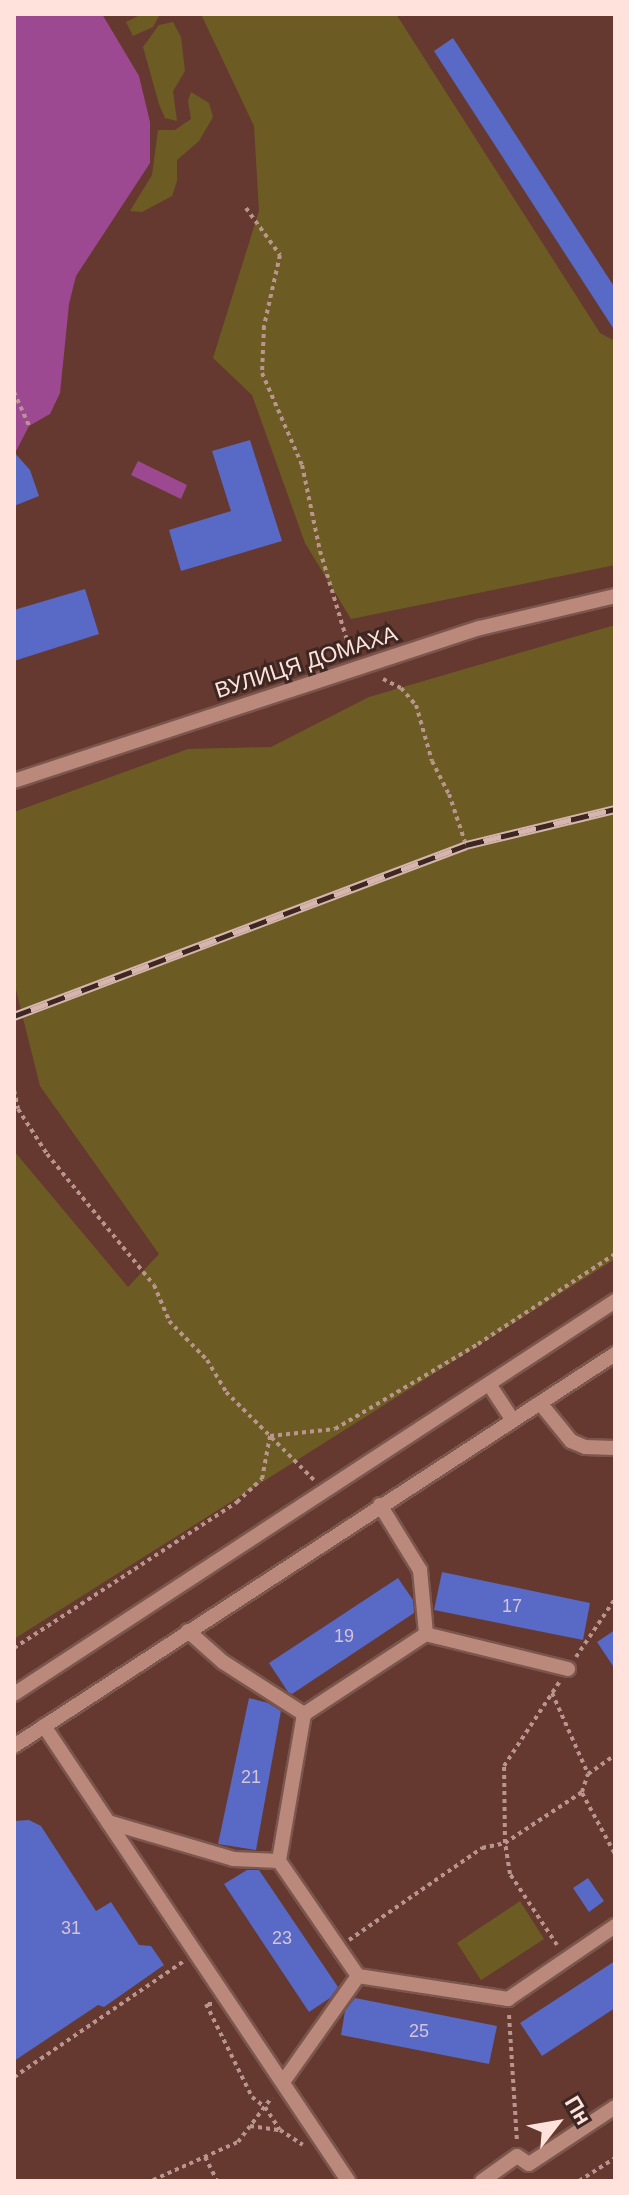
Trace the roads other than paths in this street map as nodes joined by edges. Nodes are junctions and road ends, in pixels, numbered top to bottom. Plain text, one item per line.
1 (615, 596) edge
2 (14, 781) edge
3 (615, 1301) edge
4 (615, 1354) edge
5 (489, 1384) junction
6 (540, 1403) junction
7 (512, 1419) junction
8 (615, 1448) edge
9 (380, 1505) junction
10 (188, 1631) junction
11 (426, 1634) junction
12 (568, 1669) dead end
13 (14, 1694) edge
14 (304, 1714) junction
15 (44, 1726) junction
16 (14, 1746) edge
17 (108, 1822) junction
18 (279, 1861) junction
19 (615, 1926) edge
20 (358, 1976) junction
21 (283, 2082) junction
22 (615, 2107) edge
23 (348, 2181) edge
24 (482, 2181) edge

1 - 2 street, ВУЛИЦЯ ДОМАХА
3 - 5 street
4 - 6 street
5 - 7 street
5 - 13 street
6 - 7 street
6 - 8 street
7 - 9 street
9 - 10 street
9 - 11 street
10 - 14 street
10 - 15 street
11 - 12 street
11 - 14 street
14 - 18 street
15 - 16 street
15 - 17 street
17 - 18 street
17 - 21 street
18 - 20 street
19 - 20 street
20 - 21 street
21 - 23 street
22 - 24 street

